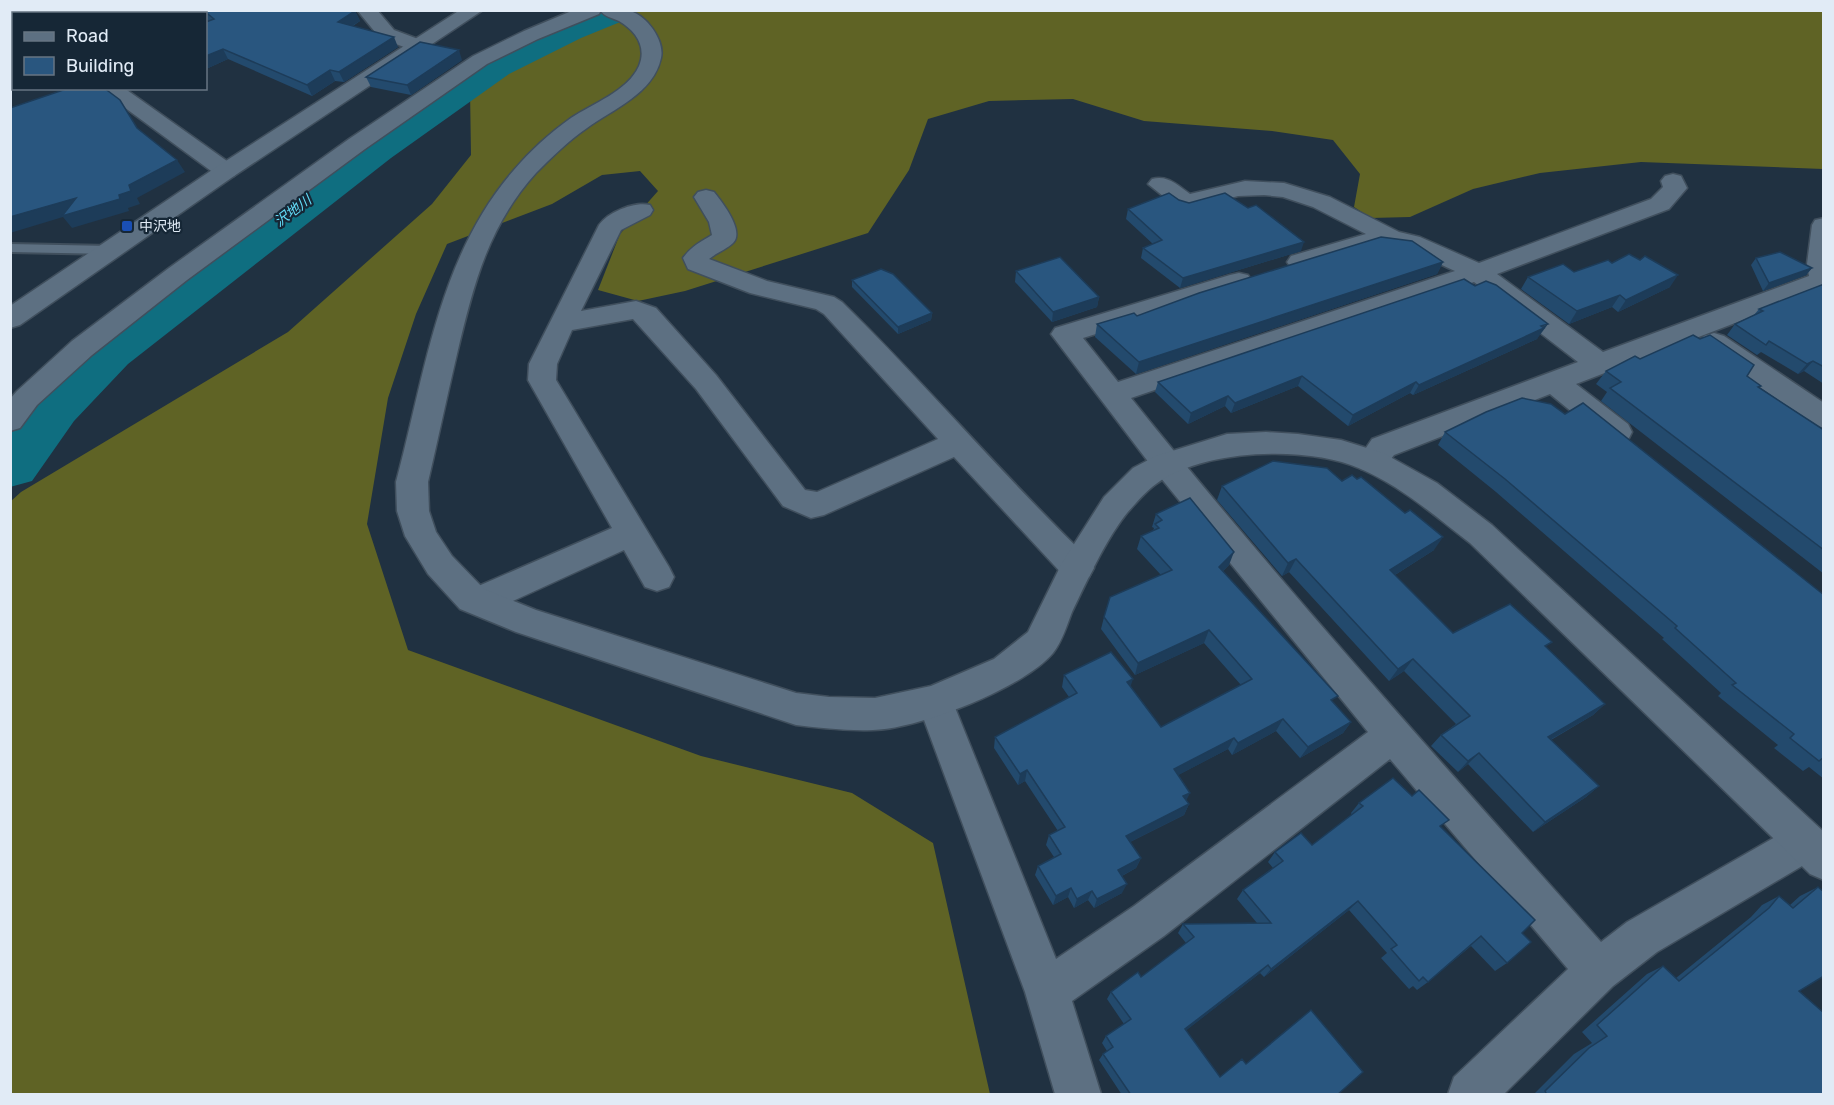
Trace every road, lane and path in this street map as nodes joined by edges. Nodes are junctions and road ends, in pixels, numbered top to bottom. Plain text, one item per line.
1 (366, 10) edge
2 (474, 10) edge
3 (592, 10) edge
4 (622, 16) edge
5 (419, 46) junction
6 (111, 90) edge
7 (226, 171) junction
8 (1673, 181) dead end
9 (1160, 184) dead end
10 (706, 197) dead end
11 (641, 210) dead end
12 (1824, 225) edge
13 (1391, 237) junction
14 (10, 248) edge
15 (111, 250) junction
16 (1478, 272) junction
17 (1823, 281) edge
18 (10, 319) edge
19 (562, 323) junction
20 (1695, 329) junction
21 (1599, 363) junction
22 (1553, 381) junction
23 (1113, 394) junction
24 (1824, 418) edge
25 (10, 421) edge
26 (957, 443) junction
27 (1637, 448) edge
28 (1372, 461) junction
29 (1167, 464) junction
30 (631, 533) junction
31 (1077, 568) junction
32 (657, 577) dead end
33 (478, 601) junction
34 (935, 701) junction
35 (1393, 735) junction
36 (1814, 851) edge
37 (1598, 971) junction
38 (1047, 992) junction
39 (1078, 1095) edge
40 (1471, 1095) edge

1 - 5 street
2 - 5 street
3 - 25 street
4 - 33 street
5 - 7 street
6 - 7 street
7 - 15 street
8 - 16 street
9 - 13 street
10 - 26 street
11 - 19 street
12 - 17 street
13 - 16 street
13 - 23 street
14 - 15 lane
15 - 18 street
16 - 21 street
16 - 23 street
17 - 20 street
19 - 26 street
19 - 30 street
20 - 21 street
20 - 24 street
21 - 22 street
22 - 27 street
22 - 28 street
23 - 29 street
26 - 31 street
28 - 29 street
28 - 36 street
29 - 31 street
29 - 35 street
30 - 32 street
30 - 33 street
31 - 34 street
33 - 34 street
34 - 38 street
35 - 37 street
35 - 38 street
36 - 37 street
37 - 40 street
38 - 39 street

